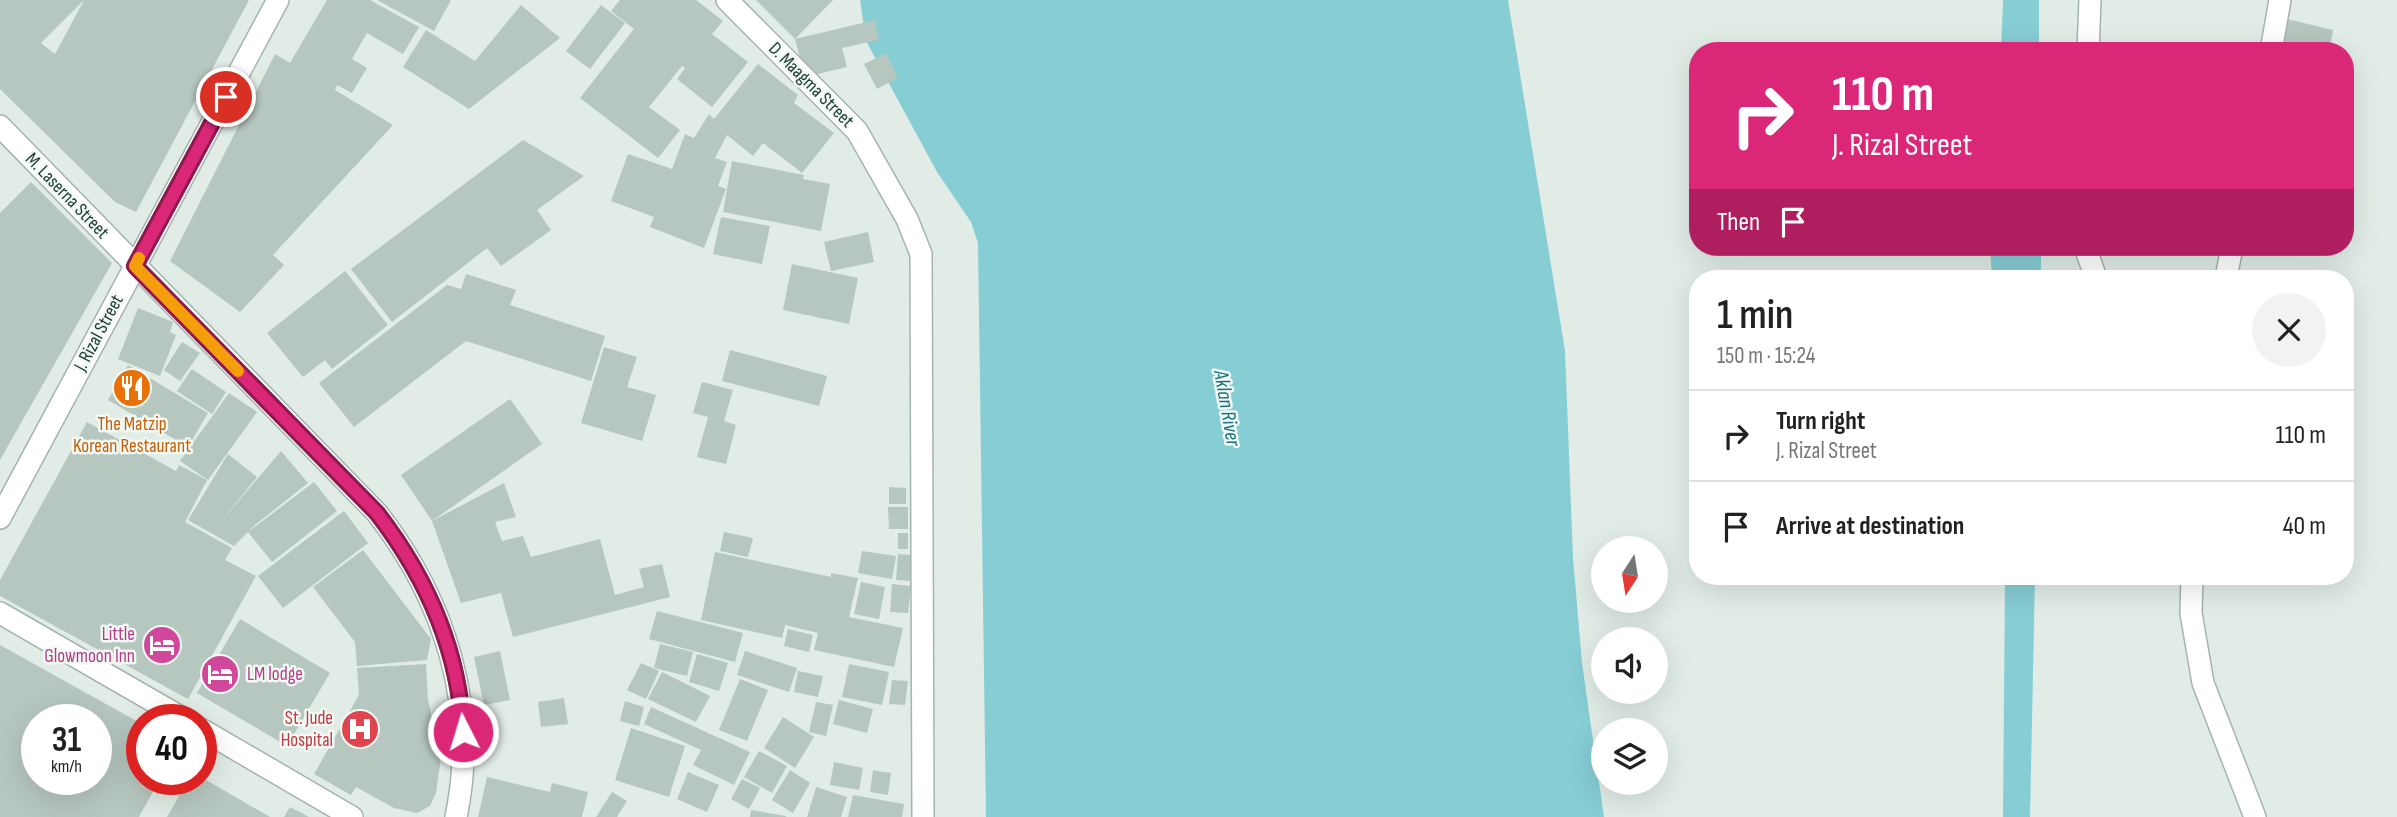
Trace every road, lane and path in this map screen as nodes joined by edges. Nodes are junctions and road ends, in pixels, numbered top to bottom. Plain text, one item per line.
1 (278, 0) edge
2 (727, 0) edge
3 (2090, 0) edge
4 (2280, 0) edge
5 (2088, 42) edge
6 (2273, 42) edge
7 (0, 126) edge
8 (135, 266) junction
9 (0, 518) edge
10 (2192, 585) edge
11 (0, 612) edge
12 (158, 704) edge
13 (217, 738) edge
14 (352, 817) edge
15 (456, 817) edge
16 (923, 817) edge
17 (2255, 817) edge

1 - 8 street, J. Rizal Street
2 - 16 street, D. Maagma Street
3 - 5 street
4 - 6 street
7 - 8 street, M. Laserna Street
8 - 9 street, J. Rizal Street
8 - 15 street, M. Laserna Street
10 - 17 street
11 - 12 street
13 - 14 street

